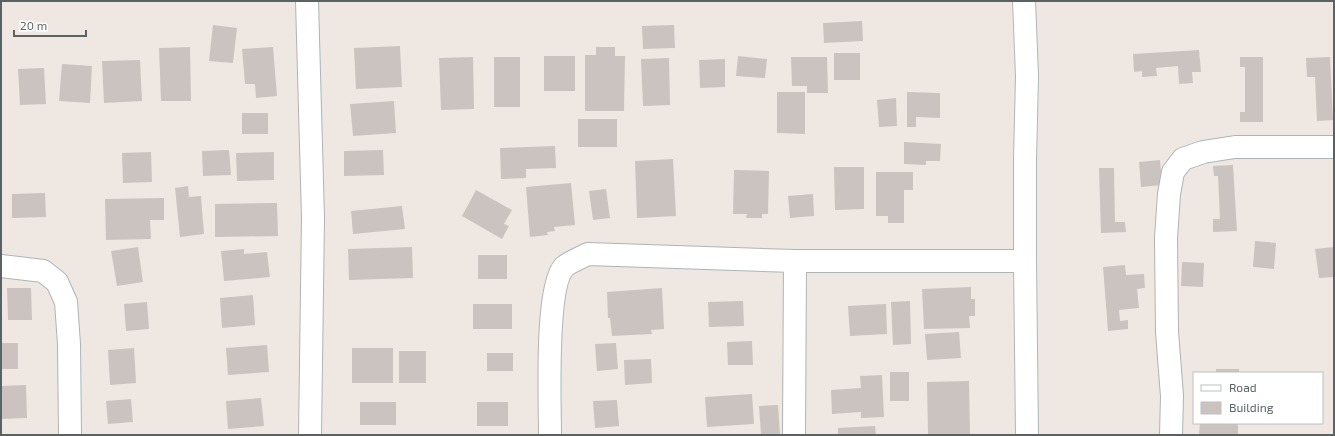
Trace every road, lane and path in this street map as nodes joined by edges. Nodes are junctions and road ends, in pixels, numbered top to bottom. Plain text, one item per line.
1 (307, 1) edge
2 (1024, 1) edge
3 (1334, 147) edge
4 (794, 261) junction
5 (1025, 261) junction
6 (1, 266) edge
7 (70, 435) edge
8 (310, 435) edge
9 (550, 435) edge
10 (794, 435) edge
11 (1027, 435) edge
12 (1171, 435) edge

1 - 8 street
2 - 5 street
3 - 12 street
4 - 5 street
4 - 9 street
4 - 10 street
5 - 11 street
6 - 7 street

